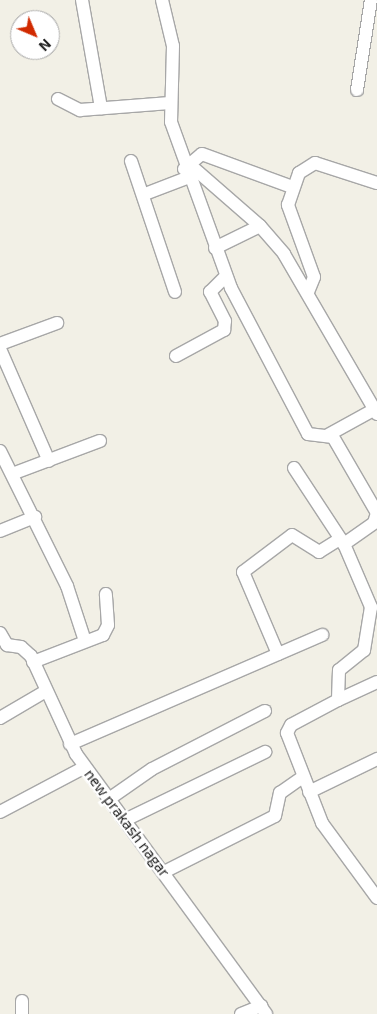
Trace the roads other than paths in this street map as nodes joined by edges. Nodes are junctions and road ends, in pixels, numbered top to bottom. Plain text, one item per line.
1 (82, 0) edge
2 (162, 0) edge
3 (371, 0) edge
4 (357, 90) dead end
5 (58, 99) dead end
6 (170, 103) junction
7 (101, 108) junction
8 (131, 161) dead end
9 (187, 170) junction
10 (377, 183) edge
11 (292, 187) junction
12 (145, 194) junction
13 (260, 226) junction
14 (215, 248) junction
15 (226, 276) junction
16 (175, 292) dead end
17 (308, 292) junction
18 (57, 323) dead end
19 (0, 344) edge
20 (0, 349) edge
21 (176, 356) dead end
22 (376, 411) edge
23 (328, 435) junction
24 (100, 441) dead end
25 (0, 451) edge
26 (49, 461) junction
27 (294, 468) dead end
28 (12, 474) junction
29 (35, 517) junction
30 (376, 523) edge
31 (0, 531) edge
32 (342, 541) junction
33 (106, 594) dead end
34 (374, 615) edge
35 (0, 633) edge
36 (322, 635) dead end
37 (85, 642) junction
38 (278, 654) junction
39 (33, 662) junction
40 (377, 682) edge
41 (46, 691) junction
42 (338, 700) junction
43 (265, 711) dead end
44 (0, 718) edge
45 (70, 744) junction
46 (264, 752) dead end
47 (377, 759) edge
48 (85, 767) junction
49 (303, 778) junction
50 (309, 792) junction
51 (109, 799) junction
52 (0, 812) edge
53 (125, 820) junction
54 (164, 872) junction
55 (377, 898) edge
56 (22, 1001) dead end
57 (263, 1010) edge
58 (22, 1014) edge
59 (241, 1014) edge

1 - 7 street
2 - 6 street
3 - 4 street
5 - 7 street
6 - 7 street
6 - 9 street
8 - 12 street
9 - 11 street
9 - 12 street
9 - 13 street
9 - 14 street
10 - 11 street
11 - 17 street
12 - 16 street
13 - 14 street
13 - 17 street
14 - 15 street
15 - 21 street
15 - 23 street
17 - 22 street
18 - 19 street
20 - 26 street
22 - 23 street
23 - 30 street
24 - 26 street
25 - 28 street
26 - 28 street
27 - 32 street
28 - 29 street
29 - 31 street
29 - 37 street
30 - 32 street
32 - 34 street
32 - 38 street
33 - 37 street
34 - 42 street
35 - 39 street, new prakash nagar
36 - 38 street
37 - 39 street
38 - 45 street
39 - 41 street, new prakash nagar
40 - 42 street
41 - 44 street
41 - 45 street, new prakash nagar
42 - 49 street
43 - 51 street
45 - 48 street, new prakash nagar
46 - 53 street
47 - 50 street
48 - 51 street, new prakash nagar
48 - 52 street
49 - 50 street
49 - 54 street
50 - 55 street
51 - 53 street, new prakash nagar
53 - 54 street, new prakash nagar
54 - 57 street, new prakash nagar
56 - 58 street
57 - 59 street

